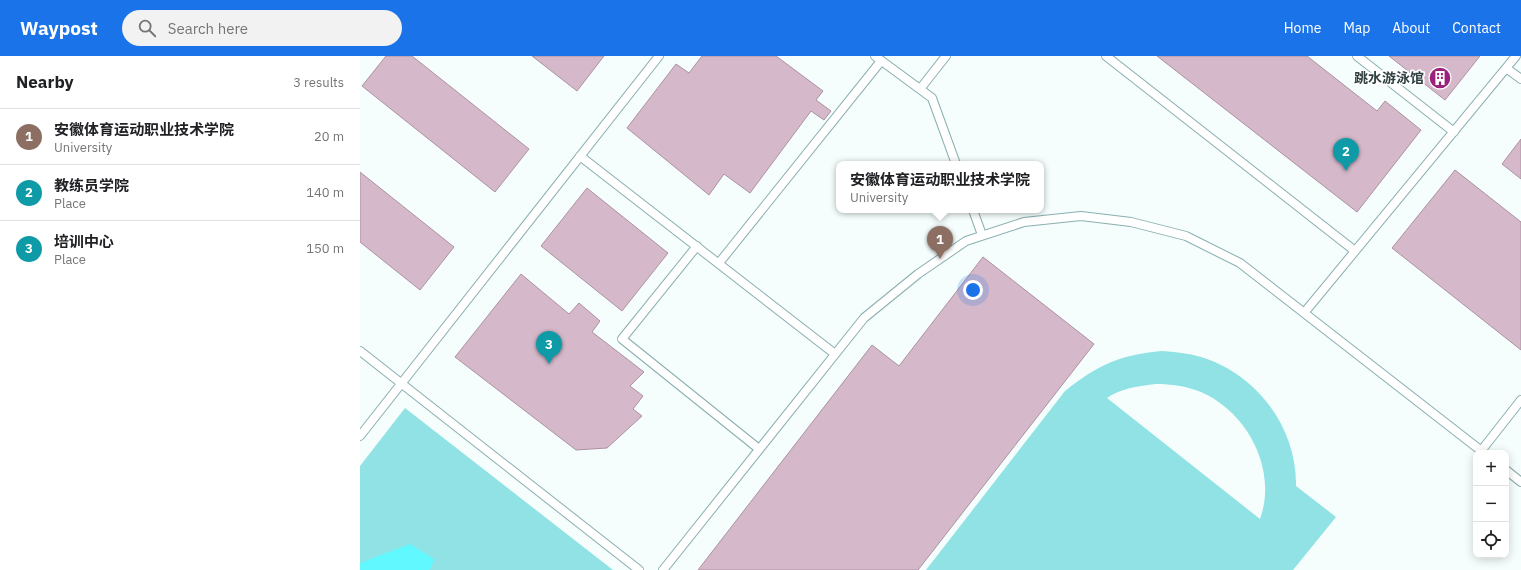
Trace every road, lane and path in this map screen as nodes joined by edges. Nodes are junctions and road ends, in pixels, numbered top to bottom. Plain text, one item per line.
1 (659, 56) edge
2 (946, 56) edge
3 (1106, 56) edge
4 (1357, 56) edge
5 (1516, 56) edge
6 (878, 58) edge
7 (1506, 68) junction
8 (1521, 79) edge
9 (920, 89) junction
10 (1454, 132) junction
11 (580, 156) junction
12 (955, 161) edge
13 (974, 213) edge
14 (982, 235) junction
15 (697, 246) junction
16 (1355, 251) junction
17 (719, 263) junction
18 (1304, 313) junction
19 (360, 351) edge
20 (835, 354) junction
21 (401, 383) junction
22 (1521, 400) edge
23 (360, 436) edge
24 (759, 449) junction
25 (1479, 450) edge
26 (1484, 450) edge
27 (1509, 472) edge
28 (1521, 482) edge
29 (639, 570) edge
30 (663, 570) edge

1 - 11 lane
2 - 9 lane
3 - 16 lane
4 - 10 lane
5 - 7 lane
6 - 9 lane
6 - 17 lane
7 - 8 lane
7 - 10 lane
9 - 12 lane
10 - 16 lane
11 - 15 lane
11 - 21 lane
13 - 14 lane
14 - 18 lane
14 - 20 lane
15 - 17 lane
15 - 24 lane
16 - 18 lane
17 - 20 lane
18 - 25 lane
19 - 21 lane
20 - 24 lane
21 - 23 lane
21 - 29 lane
22 - 26 lane
24 - 30 lane
27 - 28 lane

